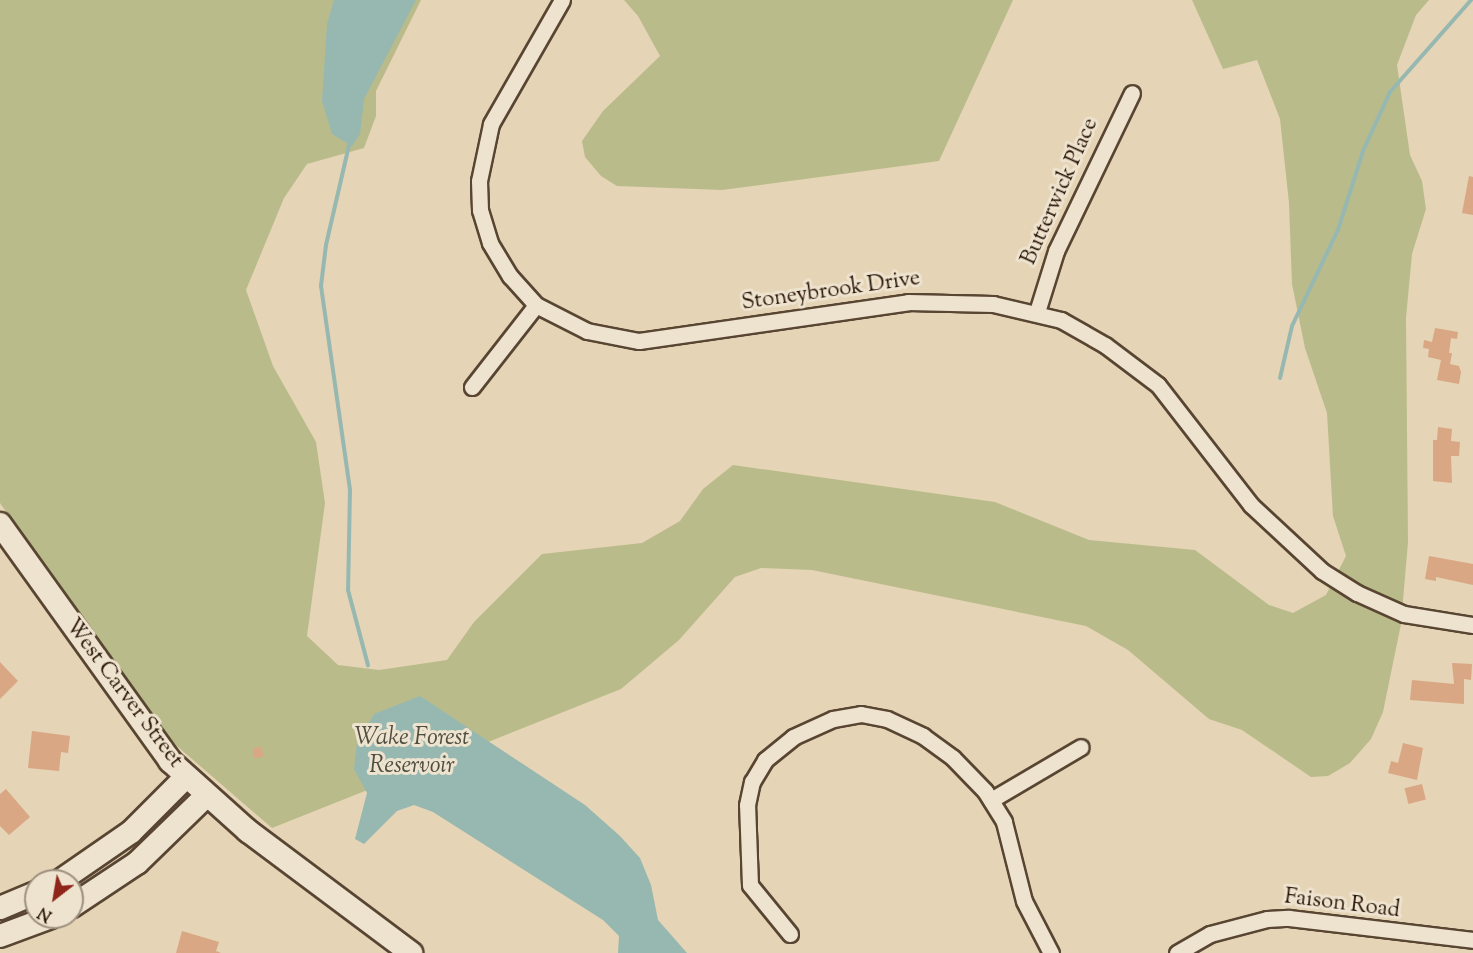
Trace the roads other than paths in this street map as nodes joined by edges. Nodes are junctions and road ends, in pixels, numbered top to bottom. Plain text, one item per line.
1 (562, 0) edge
2 (1132, 93) dead end
3 (536, 305) junction
4 (1037, 312) junction
5 (472, 387) dead end
6 (0, 524) edge
7 (1473, 625) edge
8 (1080, 747) dead end
9 (186, 777) junction
10 (206, 796) junction
11 (991, 800) junction
12 (78, 869) edge
13 (24, 898) edge
14 (84, 898) edge
15 (0, 908) edge
16 (24, 927) edge
17 (790, 934) dead end
18 (0, 936) edge
19 (1473, 940) edge
20 (411, 953) edge
21 (1051, 953) edge
22 (1177, 953) edge

1 - 3 street, Stoneybrook Drive
2 - 4 street, Butterwick Place
3 - 4 street, Stoneybrook Drive
3 - 5 street
4 - 7 street, Stoneybrook Drive
6 - 9 street, West Carver Street
8 - 11 street
9 - 10 street, West Carver Street
9 - 12 street
10 - 14 street
10 - 20 street, West Carver Street
11 - 17 street
11 - 21 street
13 - 15 street
16 - 18 street
19 - 22 street, Faison Road

